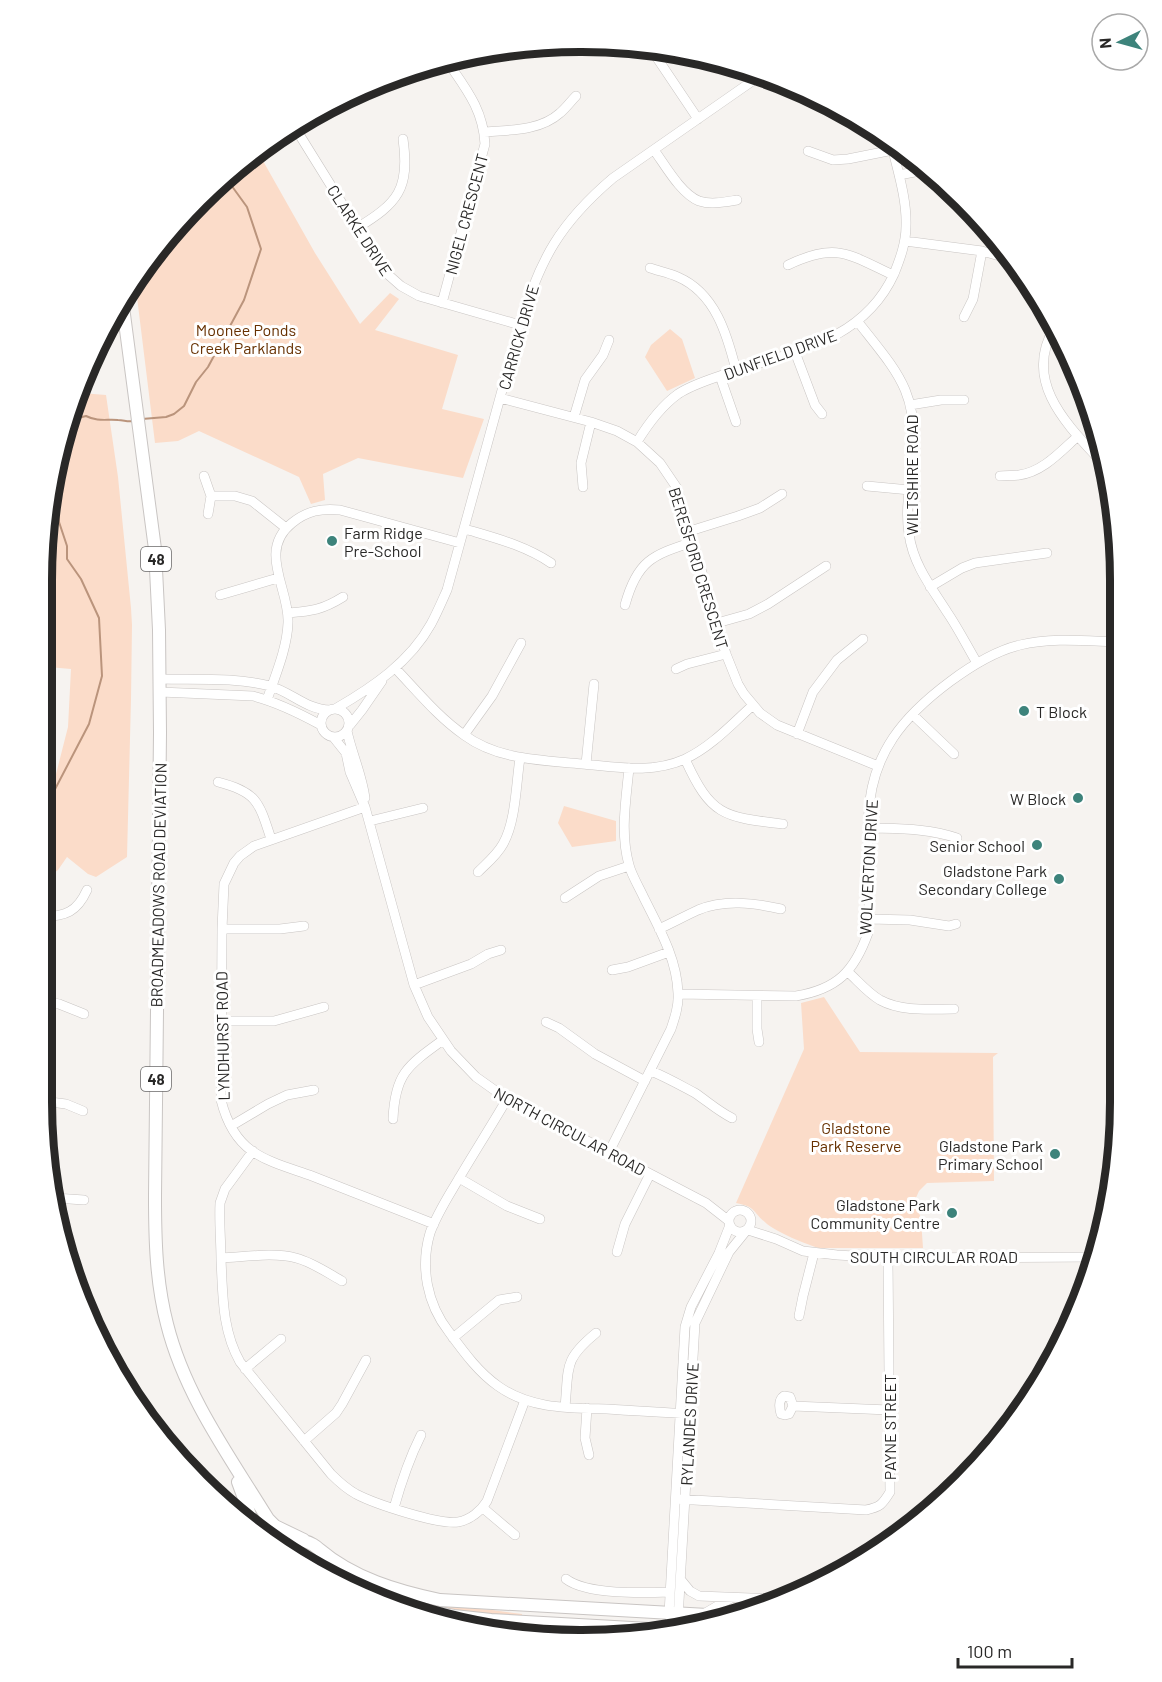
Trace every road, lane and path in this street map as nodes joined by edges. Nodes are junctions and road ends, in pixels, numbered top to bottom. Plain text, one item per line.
1 (657, 58) edge
2 (452, 69) edge
3 (752, 81) edge
4 (576, 96) dead end
5 (698, 119) junction
6 (484, 132) junction
7 (299, 134) edge
8 (404, 139) dead end
9 (884, 148) edge
10 (654, 150) junction
11 (808, 151) dead end
12 (894, 156) edge
13 (915, 172) edge
14 (899, 175) junction
15 (737, 200) dead end
16 (357, 228) junction
17 (905, 241) junction
18 (982, 251) junction
19 (997, 255) edge
20 (788, 265) dead end
21 (651, 268) dead end
22 (893, 275) junction
23 (442, 303) junction
24 (124, 315) edge
25 (964, 317) dead end
26 (858, 322) junction
27 (520, 325) junction
28 (1050, 337) edge
29 (609, 340) dead end
30 (795, 352) junction
31 (736, 370) junction
32 (720, 376) junction
33 (500, 398) junction
34 (964, 400) dead end
35 (910, 405) junction
36 (822, 414) dead end
37 (574, 417) junction
38 (591, 422) junction
39 (736, 422) dead end
40 (1078, 436) junction
41 (637, 442) junction
42 (1093, 453) edge
43 (204, 476) dead end
44 (1000, 476) dead end
45 (867, 486) dead end
46 (583, 487) dead end
47 (910, 490) junction
48 (782, 494) dead end
49 (211, 496) junction
50 (208, 514) dead end
51 (286, 528) junction
52 (465, 529) junction
53 (690, 531) junction
54 (693, 542) junction
55 (460, 543) junction
56 (1047, 553) dead end
57 (551, 563) dead end
58 (826, 566) dead end
59 (278, 578) junction
60 (930, 587) junction
61 (220, 595) dead end
62 (343, 597) dead end
63 (625, 605) dead end
64 (288, 613) junction
65 (717, 623) junction
66 (863, 639) dead end
67 (1110, 642) edge
68 (520, 643) dead end
69 (726, 654) junction
70 (977, 663) junction
71 (395, 668) junction
72 (675, 669) dead end
73 (385, 677) junction
74 (160, 679) junction
75 (216, 680) junction
76 (594, 684) dead end
77 (272, 687) junction
78 (160, 692) junction
79 (217, 695) junction
80 (352, 698) junction
81 (267, 700) junction
82 (753, 705) junction
83 (333, 709) junction
84 (362, 710) junction
85 (912, 715) junction
86 (321, 725) junction
87 (348, 728) junction
88 (797, 734) junction
89 (464, 735) junction
90 (334, 738) junction
91 (954, 754) dead end
92 (520, 758) junction
93 (685, 759) junction
94 (586, 764) junction
95 (878, 766) junction
96 (629, 768) junction
97 (218, 782) dead end
98 (365, 807) junction
99 (423, 808) dead end
100 (370, 821) junction
101 (783, 824) dead end
102 (869, 828) junction
103 (957, 838) dead end
104 (271, 839) junction
105 (629, 866) junction
106 (478, 872) dead end
107 (87, 890) dead end
108 (565, 898) dead end
109 (781, 909) dead end
110 (52, 916) edge
111 (869, 919) junction
112 (956, 924) dead end
113 (304, 926) dead end
114 (222, 929) junction
115 (659, 929) junction
116 (501, 950) dead end
117 (669, 952) junction
118 (612, 970) dead end
119 (848, 972) junction
120 (414, 985) junction
121 (679, 994) junction
122 (757, 996) junction
123 (52, 1002) edge
124 (324, 1007) dead end
125 (954, 1009) dead end
126 (84, 1014) dead end
127 (221, 1021) junction
128 (546, 1022) dead end
129 (442, 1040) junction
130 (759, 1042) dead end
131 (651, 1071) junction
132 (645, 1080) junction
133 (314, 1090) dead end
134 (507, 1099) junction
135 (52, 1102) edge
136 (83, 1111) dead end
137 (732, 1118) dead end
138 (393, 1119) dead end
139 (231, 1126) junction
140 (253, 1151) junction
141 (609, 1152) junction
142 (650, 1174) junction
143 (459, 1178) junction
144 (62, 1198) edge
145 (84, 1200) dead end
146 (706, 1203) junction
147 (737, 1211) junction
148 (540, 1219) dead end
149 (730, 1223) junction
150 (434, 1224) junction
151 (748, 1227) junction
152 (617, 1252) dead end
153 (814, 1253) junction
154 (888, 1257) junction
155 (1085, 1257) edge
156 (221, 1258) junction
157 (342, 1281) dead end
158 (702, 1296) junction
159 (517, 1297) dead end
160 (799, 1316) dead end
161 (596, 1333) dead end
162 (453, 1338) junction
163 (281, 1339) dead end
164 (366, 1360) dead end
165 (245, 1369) junction
166 (525, 1400) junction
167 (793, 1406) dead end
168 (565, 1407) junction
169 (586, 1408) junction
170 (890, 1410) junction
171 (685, 1414) junction
172 (421, 1435) dead end
173 (304, 1441) junction
174 (225, 1451) junction
175 (589, 1455) dead end
176 (681, 1500) junction
177 (394, 1508) junction
178 (483, 1508) junction
179 (249, 1512) edge
180 (515, 1536) dead end
181 (304, 1540) junction
182 (288, 1541) edge
183 (319, 1549) junction
184 (327, 1564) edge
185 (566, 1579) dead end
186 (681, 1580) junction
187 (670, 1592) junction
188 (732, 1597) junction
189 (758, 1598) edge
190 (674, 1614) junction
191 (702, 1615) joint
192 (477, 1619) edge
193 (674, 1621) edge
194 (557, 1629) edge
195 (564, 1629) edge
196 (592, 1629) edge

1 - 5 street
2 - 6 street, NIGEL CRESCENT
3 - 5 street, CARRICK DRIVE
4 - 6 street
5 - 10 street, CARRICK DRIVE
6 - 23 street, NIGEL CRESCENT
7 - 16 street, CLARKE DRIVE
8 - 16 street
9 - 11 street
10 - 15 street
10 - 27 street, CARRICK DRIVE
12 - 14 street, DUNFIELD DRIVE
13 - 14 street
14 - 17 street, DUNFIELD DRIVE
16 - 23 street, CLARKE DRIVE
17 - 18 street
17 - 22 street, DUNFIELD DRIVE
18 - 19 street
18 - 25 street
20 - 22 street
21 - 31 street
22 - 26 street, DUNFIELD DRIVE
23 - 27 street, CLARKE DRIVE
24 - 74 main road, BROADMEADOWS ROAD DEVIATION / 48
26 - 30 street, DUNFIELD DRIVE
26 - 35 street, WILTSHIRE ROAD
27 - 33 street, CARRICK DRIVE
28 - 40 street
29 - 37 street
30 - 31 street, DUNFIELD DRIVE
30 - 36 street
31 - 32 street, DUNFIELD DRIVE
32 - 39 street
32 - 41 street, DUNFIELD DRIVE
33 - 37 street, BERESFORD CRESCENT
33 - 52 street, CARRICK DRIVE
34 - 35 street
35 - 47 street, WILTSHIRE ROAD
37 - 38 street, BERESFORD CRESCENT
38 - 41 street, BERESFORD CRESCENT
38 - 46 street
40 - 42 street
40 - 44 street
41 - 53 street, BERESFORD CRESCENT
43 - 49 street
45 - 47 street
47 - 60 street, WILTSHIRE ROAD
48 - 53 street
49 - 50 street
49 - 51 street
51 - 55 street
51 - 59 street
52 - 55 street, CARRICK DRIVE
52 - 57 street
53 - 54 street, BERESFORD CRESCENT
54 - 63 street
54 - 65 street, BERESFORD CRESCENT
55 - 71 street, CARRICK DRIVE
56 - 60 street
58 - 65 street
59 - 61 street
59 - 64 street
60 - 70 street, WILTSHIRE ROAD
62 - 64 street
64 - 77 street
65 - 69 street, BERESFORD CRESCENT
66 - 88 street
67 - 70 street, WOLVERTON DRIVE
68 - 89 street
69 - 72 street
69 - 82 street, BERESFORD CRESCENT
70 - 85 street, WOLVERTON DRIVE
71 - 73 street, CARRICK DRIVE
71 - 89 street
73 - 80 street, CARRICK DRIVE
73 - 84 street, CARRICK DRIVE
74 - 75 street
74 - 78 main road, BROADMEADOWS ROAD DEVIATION / 48
75 - 77 street
75 - 79 street
76 - 94 street
77 - 81 street
77 - 83 street
78 - 79 street
78 - 174 main road, BROADMEADOWS ROAD DEVIATION / 48
79 - 81 street
80 - 83 street, CARRICK DRIVE
80 - 84 street
81 - 86 street
82 - 88 street, BERESFORD CRESCENT
82 - 93 street
83 - 86 street
83 - 87 street
84 - 87 street, CARRICK DRIVE
85 - 91 street
85 - 95 street, WOLVERTON DRIVE
86 - 90 street
87 - 90 street
87 - 98 street, NORTH CIRCULAR ROAD
88 - 95 street, BERESFORD CRESCENT
89 - 92 street
90 - 98 street, NORTH CIRCULAR ROAD
92 - 94 street
92 - 106 street
93 - 96 street
93 - 101 street
94 - 96 street
95 - 102 street, WOLVERTON DRIVE
96 - 105 street
97 - 104 street
98 - 100 street, NORTH CIRCULAR ROAD
98 - 104 street, LYNDHURST ROAD
99 - 100 street
100 - 120 street, NORTH CIRCULAR ROAD
102 - 103 street
102 - 111 street, WOLVERTON DRIVE
104 - 114 street, LYNDHURST ROAD
105 - 108 street
105 - 115 street
107 - 110 street
109 - 115 street
111 - 112 street
111 - 119 street, WOLVERTON DRIVE
113 - 114 street
114 - 127 street, LYNDHURST ROAD
115 - 117 street
116 - 120 street
117 - 118 street
117 - 121 street
119 - 122 street, WOLVERTON DRIVE
119 - 125 street
120 - 129 street, NORTH CIRCULAR ROAD
121 - 122 street, WOLVERTON DRIVE
121 - 131 street
122 - 130 street
123 - 126 street
124 - 127 street
127 - 139 street, LYNDHURST ROAD
128 - 132 street
129 - 134 street, NORTH CIRCULAR ROAD
129 - 138 street
131 - 132 street
131 - 137 street
132 - 141 street
133 - 139 street
134 - 141 street, NORTH CIRCULAR ROAD
134 - 143 street
135 - 136 street
139 - 140 street, LYNDHURST ROAD
140 - 150 street, LYNDHURST ROAD
140 - 156 street
141 - 142 street, NORTH CIRCULAR ROAD
142 - 146 street, NORTH CIRCULAR ROAD
142 - 152 street
143 - 148 street
143 - 150 street
144 - 145 street
146 - 147 street, NORTH CIRCULAR ROAD
146 - 149 street, NORTH CIRCULAR ROAD
147 - 149 street
147 - 151 street
149 - 151 street
149 - 158 street, RYLANDES DRIVE
150 - 162 street
151 - 153 street, SOUTH CIRCULAR ROAD
151 - 158 street, RYLANDES DRIVE
153 - 154 street, SOUTH CIRCULAR ROAD
153 - 160 street
154 - 155 street, SOUTH CIRCULAR ROAD
154 - 170 street, PAYNE STREET
156 - 157 street
156 - 165 street
158 - 171 street, RYLANDES DRIVE
159 - 162 street
161 - 168 street
162 - 166 street
163 - 165 street
164 - 173 street
165 - 173 street
166 - 168 street
166 - 178 street
167 - 170 street
168 - 169 street
169 - 171 street
169 - 175 street
170 - 176 street, PAYNE STREET
171 - 176 street, RYLANDES DRIVE
172 - 177 street
173 - 177 street
174 - 179 main road, BROADMEADOWS ROAD DEVIATION / 48
174 - 181 main road, BROADMEADOWS ROAD DEVIATION / 48
176 - 186 street, RYLANDES DRIVE
176 - 187 street, RYLANDES DRIVE
177 - 178 street
178 - 180 street
181 - 182 main road
181 - 183 main road, BROADMEADOWS ROAD DEVIATION
183 - 184 main road
183 - 190 main road, BROADMEADOWS ROAD DEVIATION
185 - 187 street
186 - 188 street
186 - 190 street, RYLANDES DRIVE
187 - 190 street, RYLANDES DRIVE
188 - 189 street
188 - 191 street
190 - 191 main road, BROADMEADOWS ROAD DEVIATION
190 - 193 street
192 - 194 main road
195 - 196 main road

